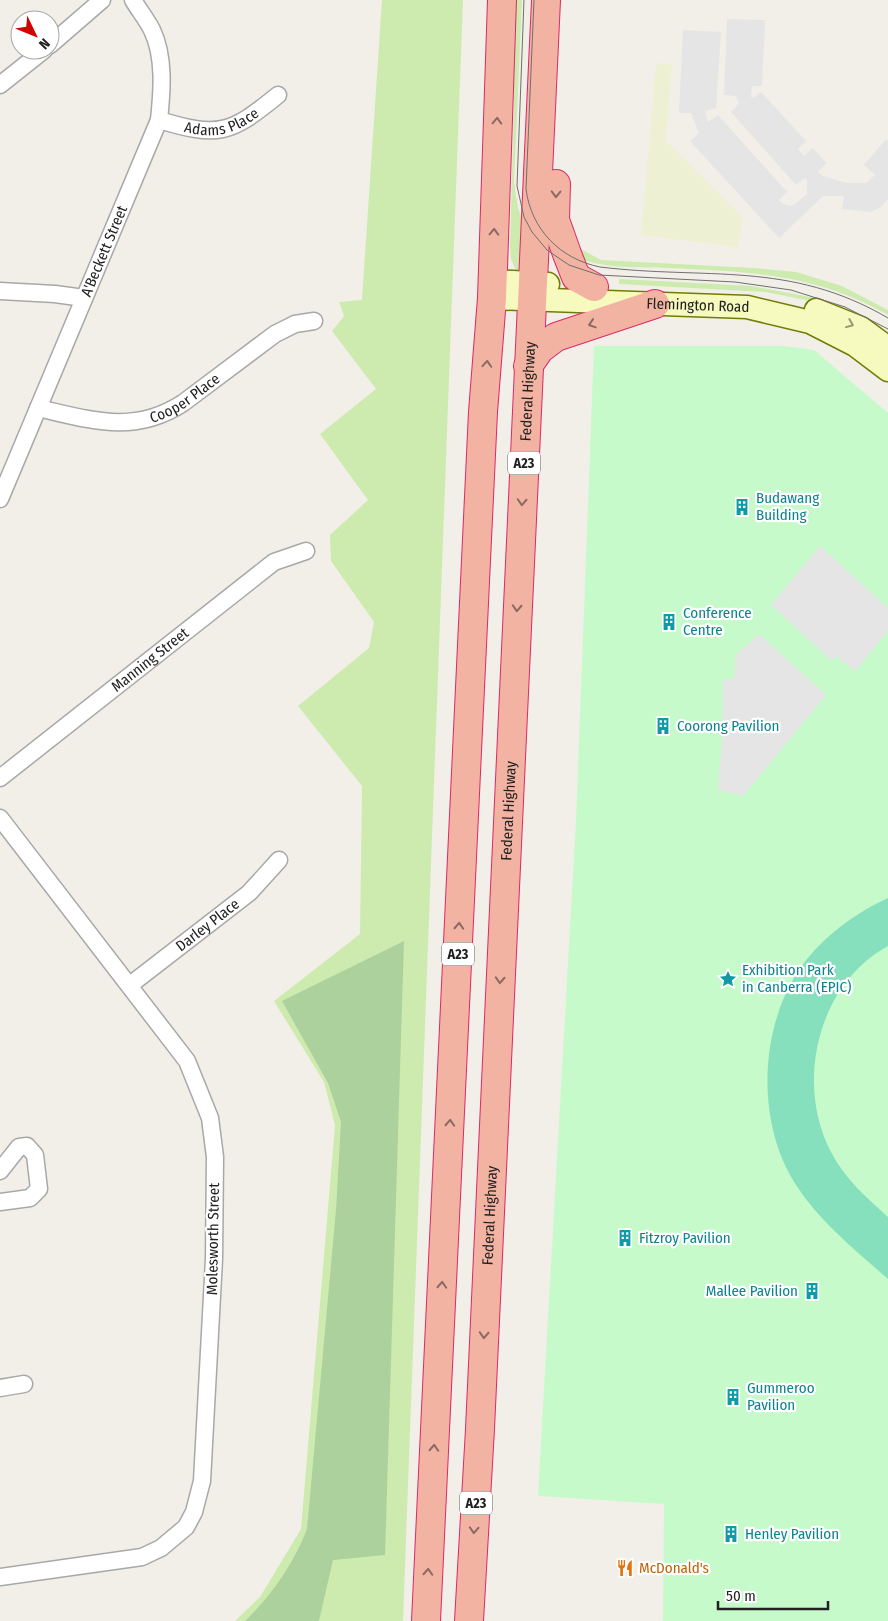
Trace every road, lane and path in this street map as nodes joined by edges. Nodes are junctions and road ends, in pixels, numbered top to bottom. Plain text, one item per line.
1 (102, 0) edge
2 (133, 0) edge
3 (502, 0) edge
4 (546, 0) edge
5 (60, 36) edge
6 (544, 42) junction
7 (31, 60) edge
8 (0, 85) edge
9 (278, 95) dead end
10 (159, 120) junction
11 (594, 287) junction
12 (492, 289) junction
13 (0, 291) edge
14 (533, 291) junction
15 (84, 298) junction
16 (655, 304) junction
17 (314, 321) dead end
18 (888, 348) edge
19 (528, 366) junction
20 (888, 370) edge
21 (38, 408) junction
22 (0, 499) edge
23 (306, 551) dead end
24 (0, 778) edge
25 (0, 818) edge
26 (279, 860) dead end
27 (130, 985) junction
28 (0, 1171) edge
29 (0, 1202) edge
30 (24, 1384) dead end
31 (0, 1388) edge
32 (0, 1577) edge
33 (426, 1621) edge
34 (469, 1621) edge

1 - 5 street
2 - 10 street, A'Beckett Street
12 -> 3 highway, A23
4 - 6 highway, Federal Highway / A23
6 -> 11 highway
6 - 14 highway, Federal Highway / A23
7 - 8 street
9 - 10 street, Adams Place
10 - 15 street, A'Beckett Street
11 - 14 main road, Flemington Road
11 -> 18 main road, Flemington Road
12 - 14 main road, Flemington Road
33 -> 12 highway, A23
13 - 15 street
14 - 16 main road, Flemington Road
14 - 19 highway, Federal Highway / A23
15 - 21 street, A'Beckett Street
16 -> 19 highway
16 - 20 main road, Flemington Road
17 - 21 street, Cooper Place
19 -> 34 highway, Federal Highway / A23
21 - 22 street, A'Beckett Street
23 - 24 street, Manning Street
25 - 27 street, Molesworth Street
26 - 27 street, Darley Place
27 - 32 street, Molesworth Street
28 - 29 street
30 - 31 street

